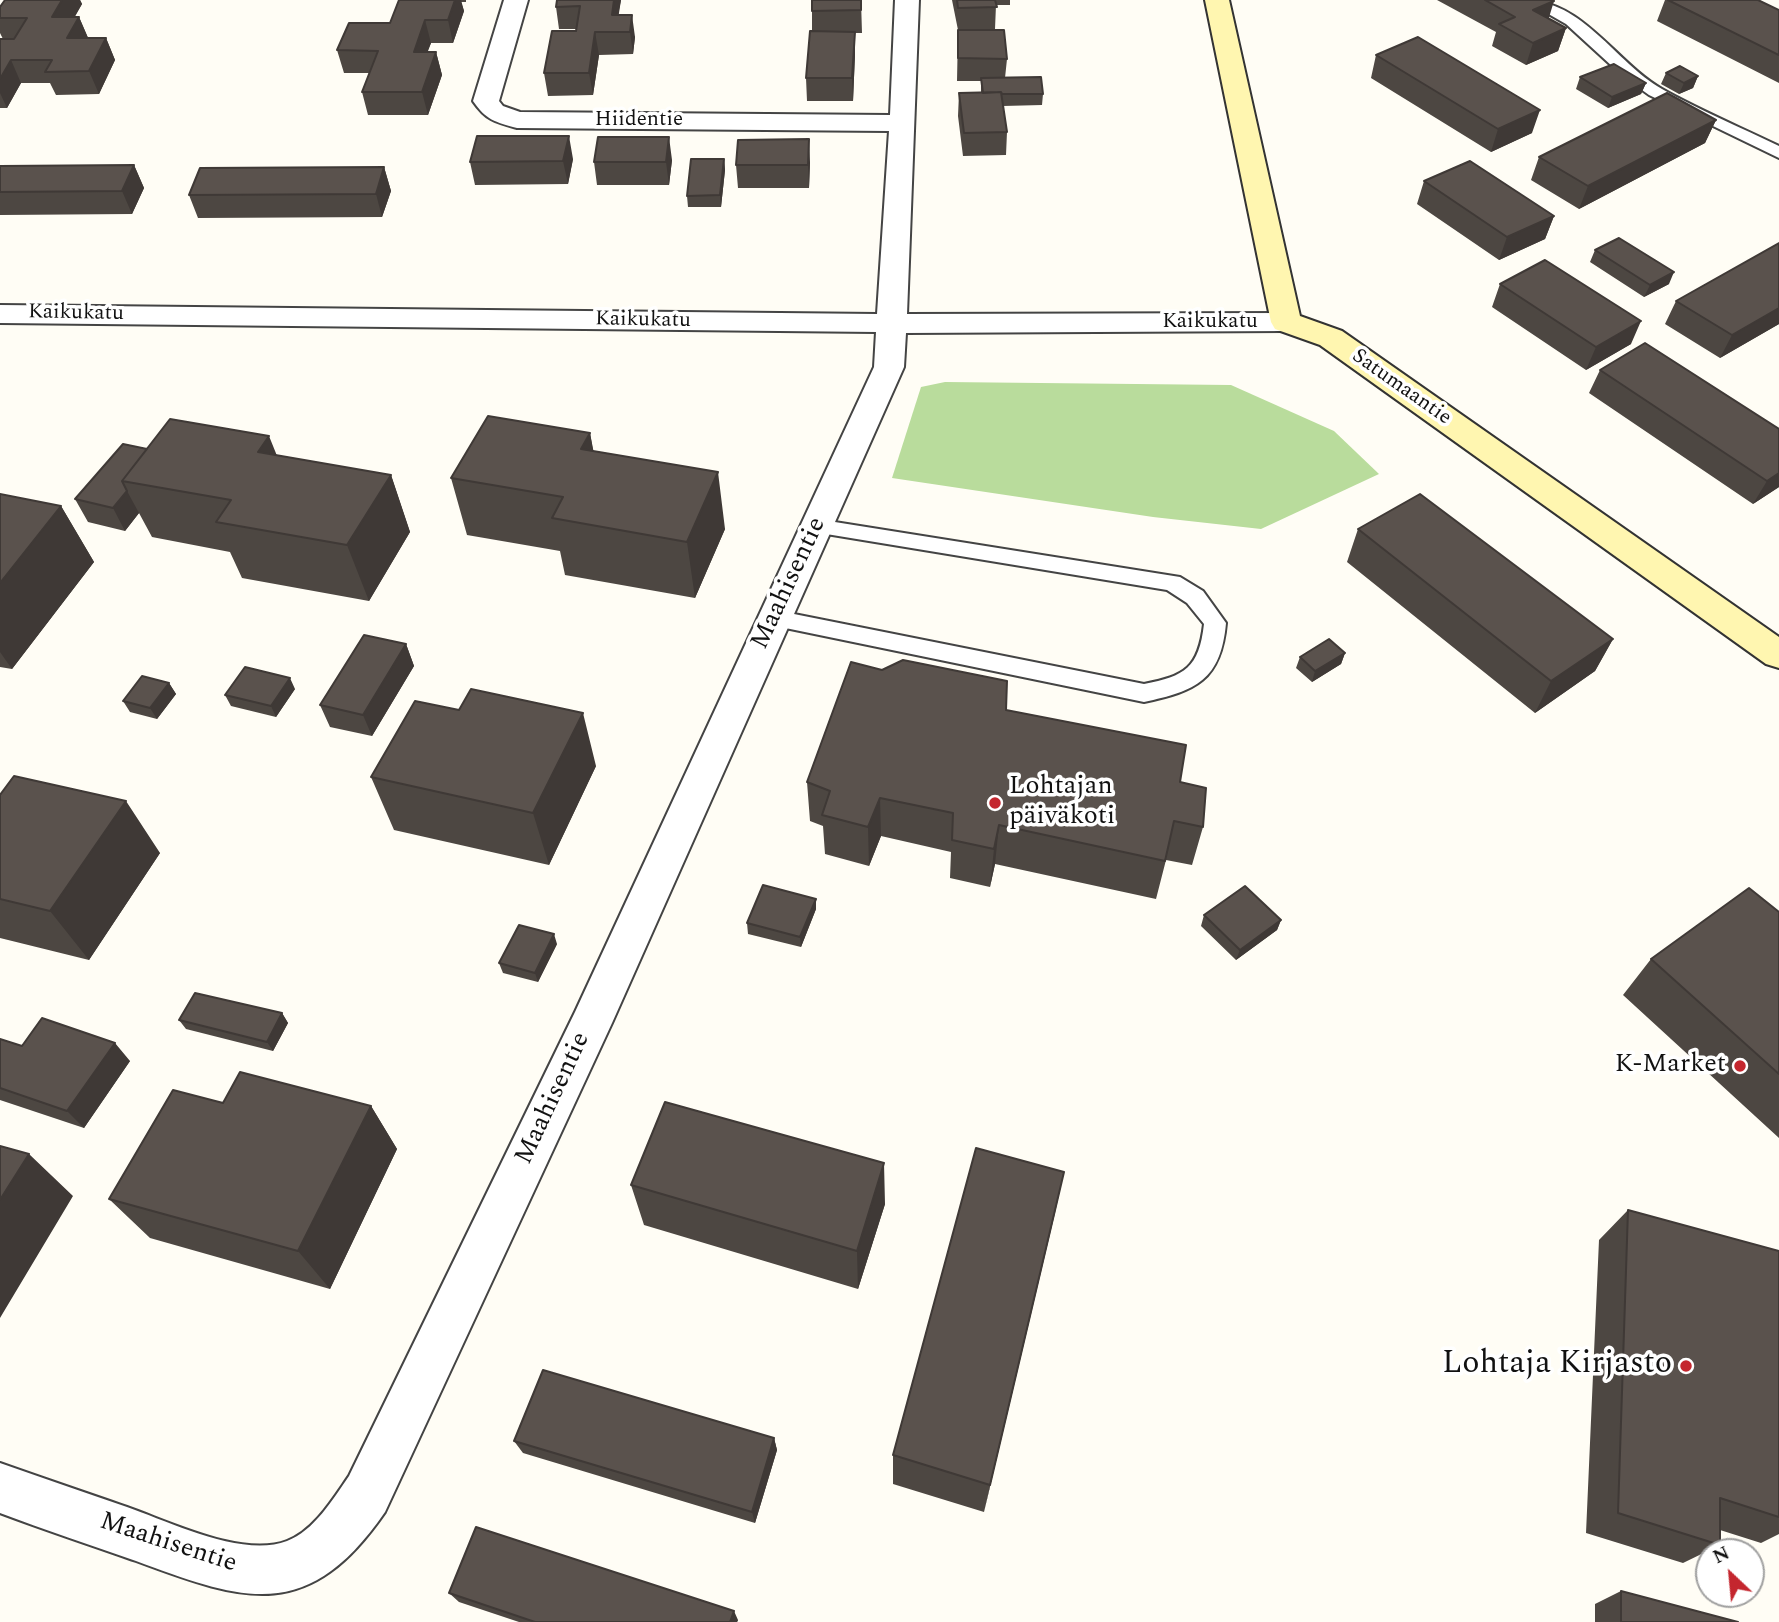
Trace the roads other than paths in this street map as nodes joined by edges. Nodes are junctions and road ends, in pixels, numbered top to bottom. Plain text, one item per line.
1 (516, 0) edge
2 (906, 0) edge
3 (1217, 0) edge
4 (1532, 0) edge
5 (903, 123) junction
6 (1779, 153) edge
7 (0, 314) edge
8 (1286, 322) junction
9 (892, 323) junction
10 (816, 526) junction
11 (774, 618) junction
12 (1779, 655) edge
13 (0, 1488) edge

1 - 5 street, Hiidentie
2 - 5 street, Maahisentie
3 - 8 street
4 - 6 lane
5 - 9 street, Maahisentie
7 - 9 street, Kaikukatu
8 - 9 street, Kaikukatu
8 - 12 street, Satumaantie
9 - 10 street, Maahisentie
10 - 11 street, Maahisentie
10 - 11 lane
11 - 13 street, Maahisentie

